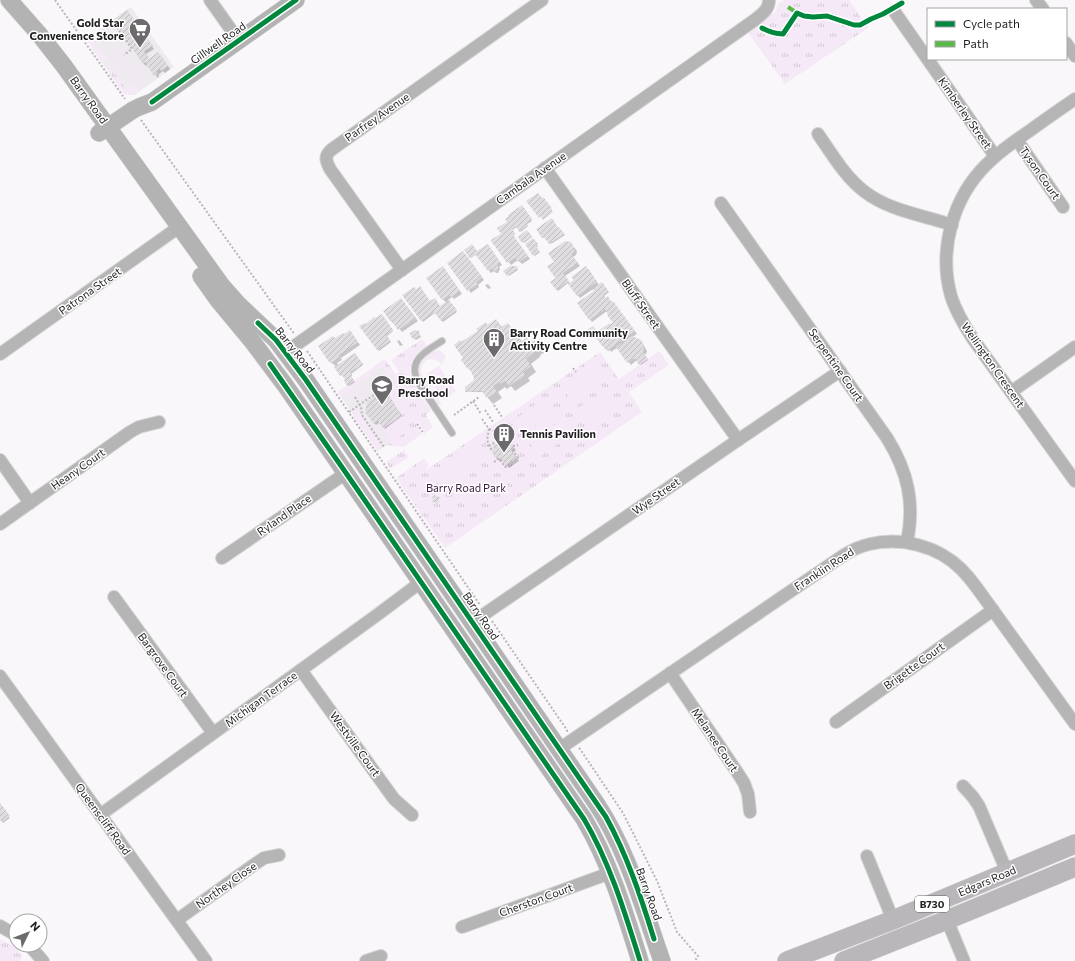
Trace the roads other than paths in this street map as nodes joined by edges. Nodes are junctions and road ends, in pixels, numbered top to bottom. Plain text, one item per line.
1 (6, 0) edge
2 (10, 0) edge
3 (210, 0) edge
4 (296, 0) edge
5 (542, 0) edge
6 (770, 0) edge
7 (1036, 0) edge
8 (1042, 8) edge
9 (894, 11) dead end
10 (239, 41) junction
11 (1067, 44) edge
12 (1075, 56) edge
13 (927, 58) edge
14 (928, 60) edge
15 (1075, 99) edge
16 (818, 134) dead end
17 (107, 135) junction
18 (1017, 140) junction
19 (995, 156) junction
20 (545, 168) junction
21 (721, 203) dead end
22 (1063, 207) dead end
23 (952, 225) junction
24 (175, 230) junction
25 (402, 270) junction
26 (442, 340) dead end
27 (1075, 346) edge
28 (286, 352) junction
29 (0, 354) edge
30 (270, 364) junction
31 (840, 371) junction
32 (1011, 392) junction
33 (159, 422) dead end
34 (452, 433) dead end
35 (738, 440) junction
36 (0, 460) edge
37 (346, 473) junction
38 (1075, 481) edge
39 (30, 503) junction
40 (0, 524) edge
41 (908, 542) junction
42 (222, 558) dead end
43 (421, 582) junction
44 (114, 597) dead end
45 (993, 610) junction
46 (473, 622) junction
47 (301, 670) junction
48 (670, 673) junction
49 (0, 676) edge
50 (836, 722) dead end
51 (1075, 724) edge
52 (213, 733) junction
53 (560, 749) junction
54 (543, 760) junction
55 (963, 786) dead end
56 (750, 812) dead end
57 (100, 815) junction
58 (412, 815) dead end
59 (1075, 844) edge
60 (278, 855) dead end
61 (867, 856) dead end
62 (1075, 867) edge
63 (1007, 872) junction
64 (610, 873) junction
65 (177, 920) junction
66 (893, 920) junction
67 (947, 920) junction
68 (462, 927) dead end
69 (654, 939) junction
70 (36, 953) edge
71 (381, 956) dead end
72 (43, 961) edge
73 (206, 961) edge
74 (366, 961) edge
75 (640, 961) edge
76 (662, 961) edge
77 (670, 961) edge
78 (787, 961) edge
79 (844, 961) edge
80 (964, 961) edge

1 - 17 street, Barry Road
2 - 17 street, Barry Road
3 - 10 street
4 - 10 street, Gillwell Road
5 - 25 street, Parfrey Avenue
6 - 20 street, Cambala Avenue
7 - 8 street
9 - 13 street, Kimberley Street
10 - 17 street, Gillwell Road
11 - 12 street
14 - 19 street, Kimberley Street
15 - 18 street, Wellington Crescent
16 - 23 street
17 - 24 street, Barry Road
18 - 19 street, Wellington Crescent
18 - 22 street, Tyson Court
19 - 23 street, Wellington Crescent
20 - 25 street, Cambala Avenue
20 - 35 street, Bluff Street
21 - 31 street, Serpentine Court
23 - 32 street, Wellington Crescent
24 - 28 street, Barry Road
24 - 29 street, Patrona Street
24 - 30 street, Barry Road
25 - 28 street, Cambala Avenue
26 - 34 lane
27 - 32 street
28 - 30 street
28 - 46 street, Barry Road
30 - 37 street, Barry Road
31 - 35 street, Wye Street
31 - 41 street, Serpentine Court
32 - 38 street, Wellington Crescent
33 - 39 street, Heany Court
35 - 46 street, Wye Street
36 - 39 street
37 - 42 street, Ryland Place
37 - 43 street, Barry Road
39 - 40 street, Heany Court
41 - 45 street, Franklin Road
41 - 48 street, Franklin Road
43 - 47 street, Michigan Terrace
43 - 54 street, Barry Road
44 - 52 street, Bargrove Court
45 - 50 street, Brigette Court
45 - 51 street, Franklin Road
46 - 53 street, Barry Road
47 - 52 street, Michigan Terrace
47 - 58 street, Westville Court
48 - 53 street, Franklin Road
48 - 56 street, Melanee Court
49 - 57 street, Queenscliff Road
52 - 57 street, Michigan Terrace
53 - 54 street
53 - 69 street, Barry Road
54 - 64 street, Barry Road
55 - 63 street
57 - 65 street, Queenscliff Road
59 - 63 main road, Edgars Road / B730
60 - 65 street, Northey Close
61 - 66 street
62 - 67 main road, Edgars Road / B730
63 - 66 main road, Edgars Road / B730
64 - 68 street, Cherston Court
64 - 75 street, Barry Road
65 - 73 street, Queenscliff Road
66 - 78 main road, Edgars Road / B730
67 - 79 main road, Edgars Road / B730
67 - 80 street
69 - 76 street, Barry Road
69 - 77 street
70 - 72 street
71 - 74 street

